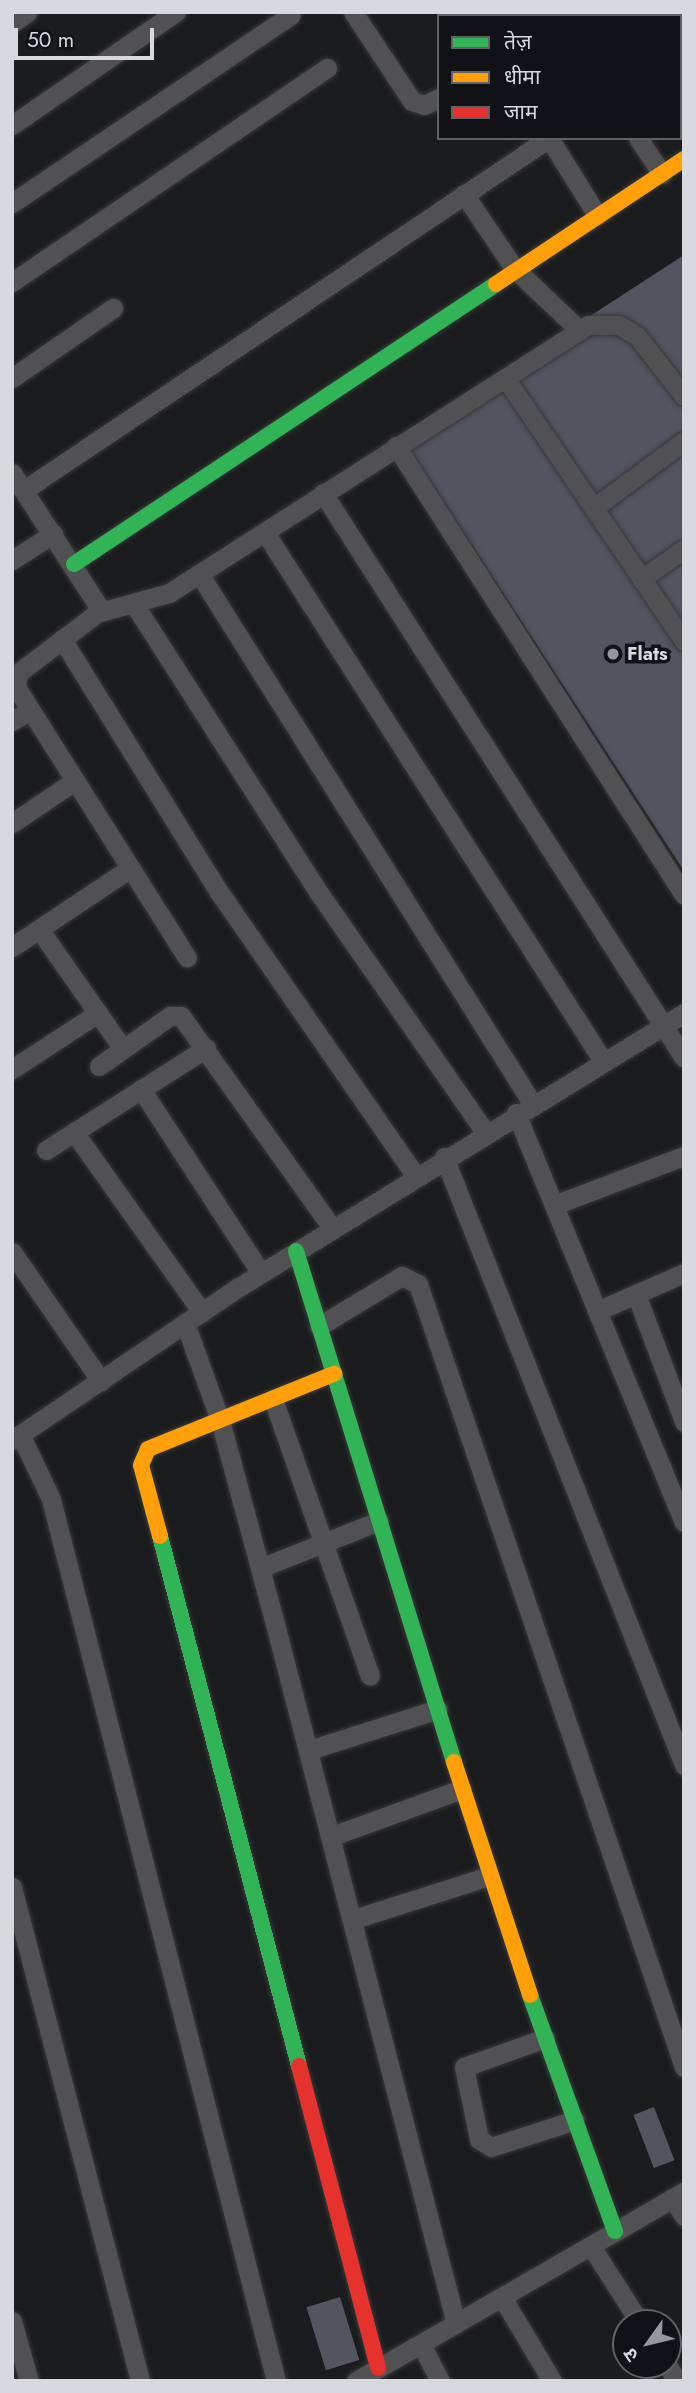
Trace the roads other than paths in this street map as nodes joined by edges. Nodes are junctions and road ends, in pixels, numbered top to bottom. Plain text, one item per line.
1 (28, 12) edge
2 (176, 12) edge
3 (353, 12) edge
4 (291, 15) dead end
5 (12, 23) edge
6 (327, 68) dead end
7 (437, 99) edge
8 (12, 125) edge
9 (546, 140) edge
10 (550, 140) edge
11 (639, 140) edge
12 (684, 159) edge
13 (662, 174) junction
14 (464, 194) junction
15 (12, 203) edge
16 (597, 215) junction
17 (514, 268) junction
18 (12, 282) edge
19 (113, 308) dead end
20 (578, 330) junction
21 (12, 378) edge
22 (506, 379) junction
23 (684, 396) edge
24 (684, 441) edge
25 (396, 446) junction
26 (15, 478) edge
27 (323, 493) junction
28 (595, 507) junction
29 (53, 534) junction
30 (266, 534) junction
31 (684, 550) edge
32 (12, 560) edge
33 (74, 564) junction
34 (200, 575) junction
35 (641, 579) junction
36 (136, 607) junction
37 (100, 612) junction
38 (62, 639) junction
39 (684, 641) edge
40 (20, 716) edge
41 (73, 782) junction
42 (12, 822) edge
43 (129, 869) junction
44 (684, 895) edge
45 (39, 929) junction
46 (12, 947) edge
47 (187, 958) dead end
48 (98, 1013) junction
49 (675, 1018) edge
50 (206, 1048) junction
51 (123, 1049) junction
52 (684, 1058) edge
53 (603, 1061) junction
54 (99, 1066) dead end
55 (12, 1069) edge
56 (141, 1089) junction
57 (524, 1108) junction
58 (74, 1132) junction
59 (485, 1132) junction
60 (46, 1150) dead end
61 (684, 1156) edge
62 (444, 1157) junction
63 (415, 1175) junction
64 (554, 1205) junction
65 (331, 1228) junction
66 (296, 1251) junction
67 (12, 1252) edge
68 (261, 1273) junction
69 (684, 1273) edge
70 (636, 1293) junction
71 (597, 1311) junction
72 (202, 1312) junction
73 (185, 1323) junction
74 (319, 1326) junction
75 (334, 1374) junction
76 (101, 1381) junction
77 (273, 1399) junction
78 (219, 1420) junction
79 (684, 1422) edge
80 (16, 1437) edge
81 (679, 1495) edge
82 (379, 1521) junction
83 (684, 1522) edge
84 (323, 1545) junction
85 (260, 1568) junction
86 (370, 1676) dead end
87 (438, 1709) junction
88 (309, 1750) junction
89 (684, 1765) edge
90 (462, 1789) junction
91 (332, 1836) junction
92 (489, 1876) junction
93 (12, 1887) edge
94 (354, 1919) junction
95 (545, 2038) junction
96 (684, 2067) edge
97 (575, 2120) junction
98 (678, 2195) edge
99 (684, 2216) edge
100 (615, 2231) junction
101 (591, 2246) junction
102 (503, 2298) junction
103 (631, 2309) edge
104 (12, 2321) edge
105 (456, 2324) junction
106 (421, 2344) junction
107 (378, 2368) junction
108 (29, 2381) edge
109 (140, 2381) edge
110 (276, 2381) edge
111 (355, 2381) edge
112 (440, 2381) edge
113 (552, 2381) edge

1 - 5 street
2 - 8 street
3 - 7 street
4 - 15 street
6 - 18 street
9 - 14 street
10 - 16 street
11 - 13 street
12 - 13 street
13 - 16 street
14 - 17 street
14 - 26 street
16 - 17 street
17 - 20 street
17 - 33 street
19 - 21 street
20 - 22 street
20 - 23 street
22 - 25 street
22 - 28 street
24 - 28 street
25 - 27 street
25 - 44 street
26 - 29 street
27 - 30 street
27 - 49 street
28 - 35 street
29 - 32 street
29 - 33 street
30 - 34 street
30 - 53 street
31 - 35 street
33 - 37 street
34 - 36 street
34 - 57 street
35 - 39 street
36 - 37 street
36 - 59 street
37 - 38 street
38 - 40 street
38 - 63 street
40 - 41 street
41 - 42 street
41 - 43 street
43 - 45 street
43 - 47 street
45 - 46 street
45 - 48 street
48 - 51 street
48 - 55 street
49 - 52 street
49 - 53 street
50 - 51 street
50 - 56 street
50 - 65 street
51 - 54 street
53 - 57 street
56 - 58 street
56 - 68 street
57 - 59 street
57 - 64 street
58 - 60 street
58 - 72 street
59 - 62 street
61 - 64 street
62 - 63 street
62 - 89 street
63 - 65 street
64 - 71 street
65 - 66 street
66 - 68 street
66 - 74 street
67 - 76 street
68 - 72 street
69 - 70 street
70 - 71 street
70 - 79 street
71 - 81 street
72 - 73 street
73 - 76 street
73 - 78 street
74 - 75 street
74 - 96 street
75 - 77 street
75 - 82 street
76 - 80 street
77 - 78 street
77 - 84 street
78 - 85 street
78 - 107 street
80 - 110 street
81 - 83 street
82 - 84 street
82 - 87 street
84 - 85 street
84 - 86 street
85 - 88 street
87 - 88 street
87 - 90 street
88 - 91 street
90 - 91 street
90 - 92 street
91 - 94 street
92 - 94 street
92 - 95 street
93 - 109 street
94 - 105 street
95 - 97 street
95 - 97 street
97 - 100 street
98 - 99 street
98 - 100 street
100 - 101 street
101 - 102 street
101 - 103 street
102 - 105 street
102 - 113 street
104 - 108 street
105 - 106 street
106 - 107 street
106 - 112 street
107 - 111 street

